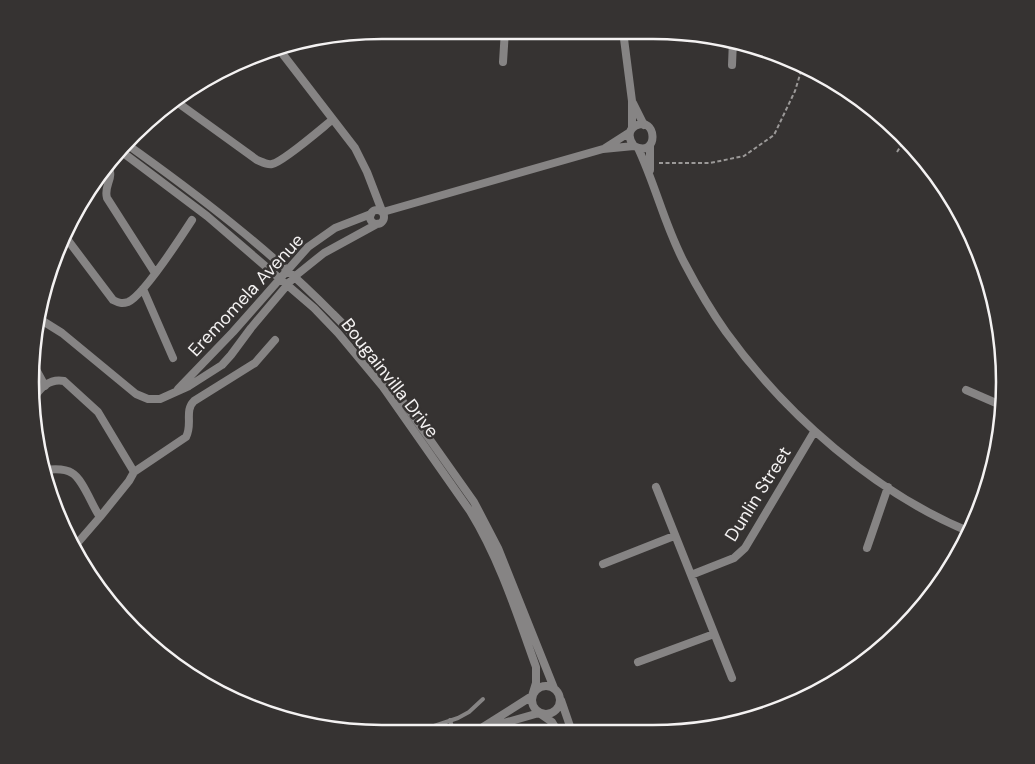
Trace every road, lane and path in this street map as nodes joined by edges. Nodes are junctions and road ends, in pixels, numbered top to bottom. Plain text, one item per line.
1 (504, 39) edge
2 (624, 39) edge
3 (733, 48) edge
4 (282, 54) edge
5 (503, 62) dead end
6 (732, 65) dead end
7 (801, 72) edge
8 (632, 101) junction
9 (180, 105) edge
10 (332, 120) junction
11 (644, 124) junction
12 (631, 130) junction
13 (650, 145) junction
14 (901, 145) edge
15 (636, 147) junction
16 (131, 148) edge
17 (603, 149) junction
18 (897, 152) dead end
19 (125, 154) edge
20 (650, 163) junction
21 (111, 172) edge
22 (650, 172) junction
23 (374, 192) junction
24 (408, 206) junction
25 (383, 212) junction
26 (371, 213) junction
27 (192, 220) dead end
28 (380, 223) junction
29 (324, 236) junction
30 (69, 242) edge
31 (331, 248) junction
32 (287, 271) junction
33 (155, 273) junction
34 (294, 277) junction
35 (280, 279) junction
36 (287, 285) junction
37 (144, 289) junction
38 (44, 322) edge
39 (275, 340) dead end
40 (173, 358) dead end
41 (39, 375) edge
42 (45, 386) junction
43 (966, 390) dead end
44 (39, 391) edge
45 (176, 392) junction
46 (996, 403) edge
47 (814, 432) junction
48 (50, 470) edge
49 (134, 472) junction
50 (888, 487) junction
51 (656, 488) dead end
52 (100, 517) junction
53 (963, 529) edge
54 (674, 536) junction
55 (78, 542) edge
56 (867, 548) dead end
57 (603, 564) dead end
58 (691, 575) junction
59 (714, 634) junction
60 (638, 662) dead end
61 (732, 678) dead end
62 (554, 688) junction
63 (532, 696) junction
64 (560, 698) junction
65 (482, 700) dead end
66 (539, 713) junction
67 (450, 720) junction
68 (436, 725) edge
69 (452, 725) edge
70 (486, 725) edge
71 (495, 725) edge
72 (554, 725) edge
73 (570, 725) edge

1 - 5 street
2 - 8 street
3 - 6 street
4 - 10 street
7 - 20 path
8 - 11 street
8 - 12 street
9 - 10 street
10 - 23 street
11 - 12 street
11 - 13 street
12 - 15 street
12 - 17 street, Eremomela Avenue
13 - 15 street
13 - 20 street
14 - 18 path
15 - 17 street, Eremomela Avenue
15 - 22 street
16 - 32 street, Bougainvilla Drive
17 - 24 street, Eremomela Avenue
19 - 35 street, Bougainvilla Drive
20 - 22 street
21 - 33 street
22 - 47 street
23 - 25 street
23 - 26 street
24 - 25 street, Eremomela Avenue
24 - 28 street, Eremomela Avenue
25 - 26 street
25 - 28 street
26 - 28 street
26 - 29 street, Eremomela Avenue
27 - 33 street
28 - 31 street, Eremomela Avenue
29 - 31 street
29 - 32 street, Eremomela Avenue
30 - 37 street
31 - 34 street, Eremomela Avenue
32 - 34 street, Bougainvilla Drive
32 - 35 street, Eremomela Avenue
33 - 37 street
34 - 36 street, Eremomela Avenue
34 - 62 street, Bougainvilla Drive
35 - 36 street, Bougainvilla Drive
35 - 45 street, Eremomela Avenue
36 - 45 street, Eremomela Avenue
36 - 63 street, Bougainvilla Drive
37 - 40 street
38 - 45 street, Eremomela Avenue
39 - 49 street
41 - 42 street
42 - 44 street
42 - 49 street
43 - 46 street
47 - 50 street
47 - 58 street, Dunlin Street
48 - 52 street
49 - 52 street
50 - 53 street
50 - 56 street
51 - 54 street
52 - 55 street
54 - 57 street
54 - 58 street
58 - 59 street
59 - 60 street
59 - 61 street
62 - 63 street
62 - 64 street, Bougainvilla Drive
63 - 66 street
63 - 70 street
64 - 66 street
64 - 73 street, Bougainvilla Drive
65 - 67 lane
66 - 71 street
66 - 72 street
67 - 68 lane
67 - 69 lane

